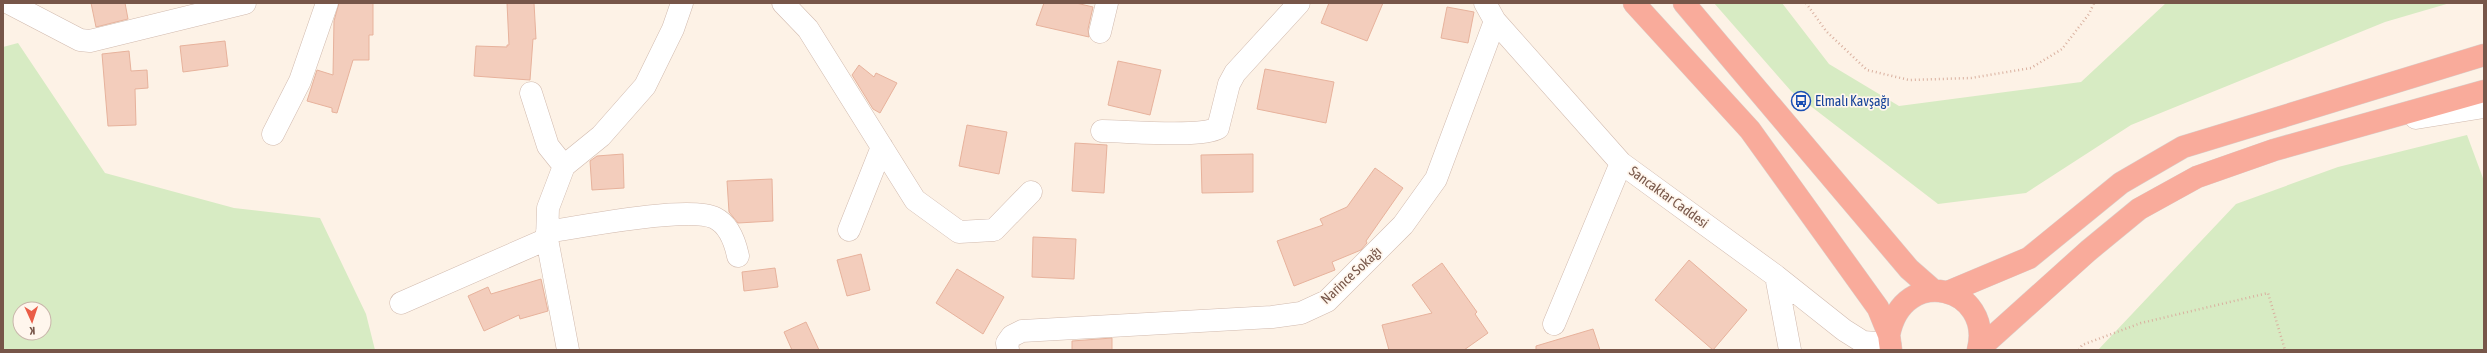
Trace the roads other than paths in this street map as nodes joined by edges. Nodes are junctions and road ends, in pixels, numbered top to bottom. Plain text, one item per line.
1 (9, 3) edge
2 (245, 3) edge
3 (327, 3) edge
4 (682, 3) edge
5 (783, 3) edge
6 (1107, 3) edge
7 (1299, 3) edge
8 (1634, 3) edge
9 (1684, 3) edge
10 (1490, 12) edge
11 (1100, 32) dead end
12 (2484, 55) edge
13 (2484, 91) edge
14 (531, 93) dead end
15 (2484, 107) edge
16 (2356, 127) junction
17 (1102, 131) dead end
18 (273, 134) dead end
19 (882, 147) junction
20 (1621, 163) junction
21 (564, 166) junction
22 (1031, 192) dead end
23 (849, 230) dead end
24 (547, 236) junction
25 (738, 256) dead end
26 (1776, 276) junction
27 (1940, 291) junction
28 (401, 303) dead end
29 (1554, 324) dead end
30 (1890, 345) edge
31 (568, 350) edge
32 (1008, 350) edge
33 (1790, 350) edge
34 (1978, 350) edge

1 - 2 street
3 - 18 street
4 - 21 street
5 - 19 street
6 - 11 street
7 - 17 street
8 - 30 highway
9 - 27 highway
10 - 20 street, Sancaktar Caddesi
10 - 32 street, Narince Sokağı
12 - 27 highway
13 - 16 highway
14 - 21 street
15 - 16 street
16 - 34 highway
19 - 22 street
19 - 23 street
20 - 26 street, Sancaktar Caddesi
20 - 29 street
21 - 24 street
24 - 25 street
24 - 28 street
24 - 31 street
26 - 30 street, Sancaktar Caddesi
26 - 33 street
27 - 30 highway
27 - 34 highway

